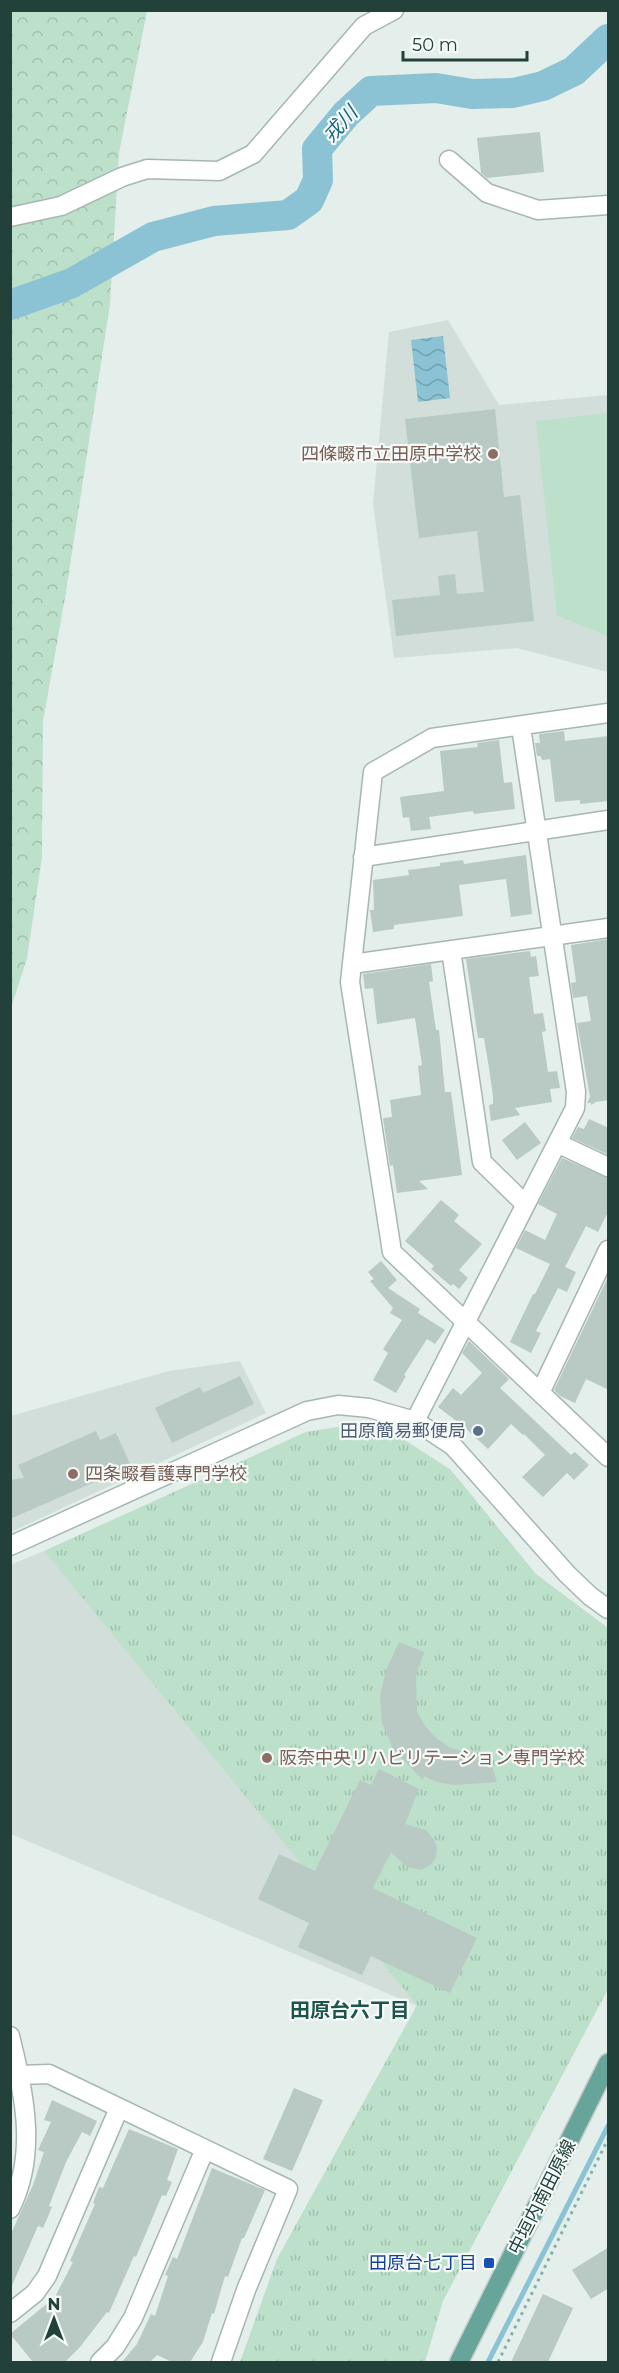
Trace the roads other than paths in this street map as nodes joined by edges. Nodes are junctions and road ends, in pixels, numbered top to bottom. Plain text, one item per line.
1 (394, 10) edge
2 (449, 160) dead end
3 (609, 205) edge
4 (10, 217) edge
5 (609, 713) edge
6 (521, 727) junction
7 (609, 820) edge
8 (537, 832) junction
9 (363, 857) junction
10 (609, 928) edge
11 (552, 936) junction
12 (451, 950) junction
13 (352, 964) junction
14 (557, 1143) junction
15 (609, 1167) edge
16 (525, 1204) junction
17 (609, 1250) edge
18 (465, 1320) junction
19 (541, 1391) junction
20 (415, 1421) junction
21 (609, 1457) edge
22 (10, 1546) edge
23 (609, 1609) edge
24 (10, 2036) edge
25 (609, 2063) edge
26 (19, 2075) junction
27 (119, 2108) junction
28 (19, 2113) edge
29 (205, 2149) junction
30 (10, 2209) edge
31 (10, 2313) edge
32 (100, 2362) edge
33 (221, 2362) edge
34 (459, 2362) edge

1 - 4 street
2 - 3 street
5 - 6 street
6 - 8 street
6 - 9 street
7 - 8 street
8 - 9 street
8 - 11 street
9 - 13 street
10 - 11 street
11 - 12 street
11 - 14 street
12 - 13 street
12 - 16 street
13 - 18 street
14 - 15 street
14 - 16 street
16 - 18 street
17 - 19 street
18 - 19 street
18 - 20 street
19 - 21 street
20 - 22 street
20 - 23 street
24 - 26 street
25 - 34 main road, 中垣内南田原線
26 - 27 street
26 - 28 street
27 - 29 street
27 - 31 street
28 - 30 street
29 - 32 street
29 - 33 street

